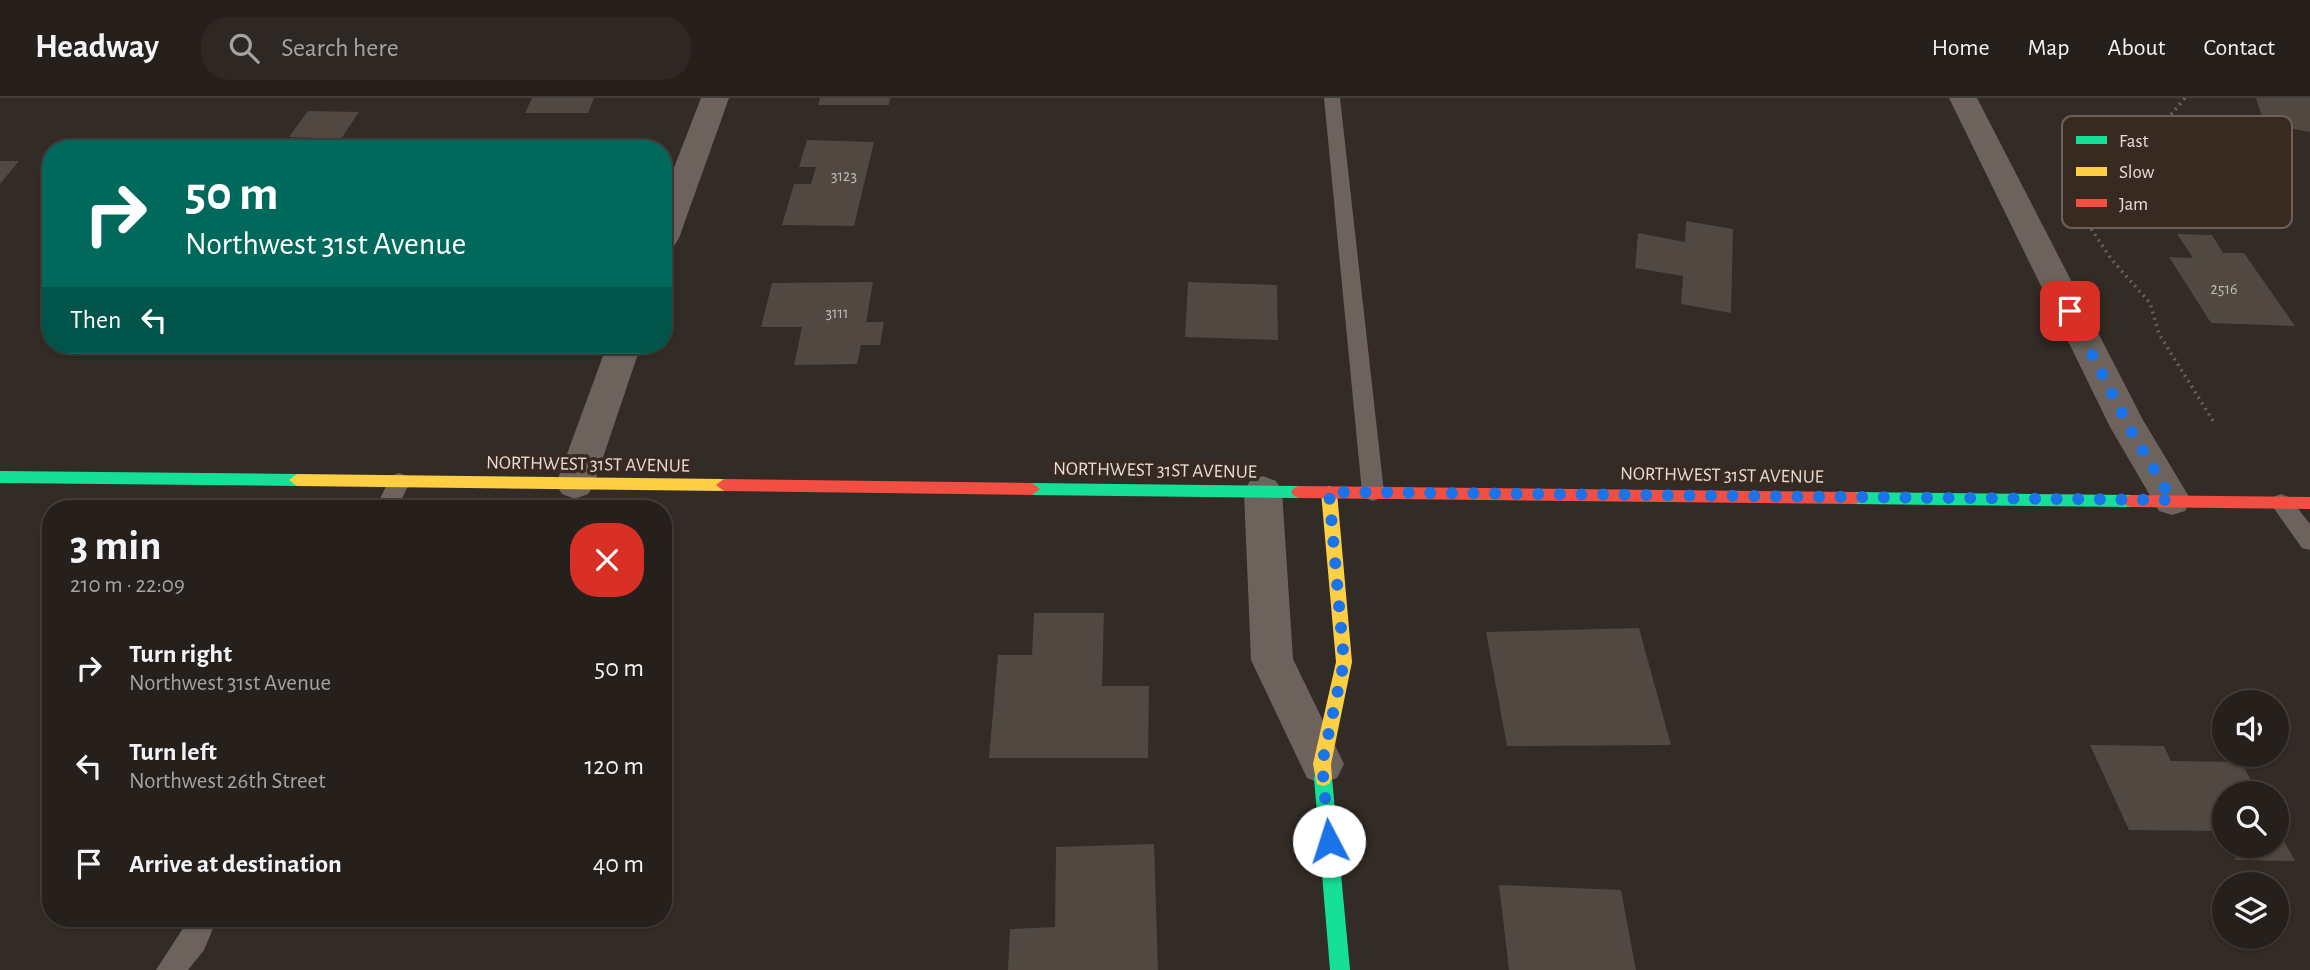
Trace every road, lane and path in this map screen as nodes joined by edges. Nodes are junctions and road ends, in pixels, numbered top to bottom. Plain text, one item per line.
1 (715, 98) edge
2 (1332, 98) edge
3 (1963, 98) edge
4 (2185, 98) edge
5 (2168, 116) edge
6 (672, 214) edge
7 (2091, 228) edge
8 (621, 354) edge
9 (2215, 424) dead end
10 (0, 477) edge
11 (399, 482) junction
12 (576, 484) junction
13 (1263, 491) junction
14 (1329, 492) junction
15 (1373, 492) junction
16 (390, 500) edge
17 (2172, 500) junction
18 (2281, 503) junction
19 (2310, 503) edge
20 (2310, 541) edge
21 (1322, 764) junction
22 (200, 927) edge
23 (170, 970) edge
24 (1340, 970) edge

1 - 6 street
2 - 15 lane
3 - 17 street
4 - 5 path
7 - 9 path
8 - 12 street
10 - 11 street, NORTHWEST 31ST AVENUE
11 - 12 street, NORTHWEST 31ST AVENUE
11 - 16 lane
12 - 13 street, NORTHWEST 31ST AVENUE
13 - 14 street, NORTHWEST 31ST AVENUE
13 - 21 street
14 - 15 street, NORTHWEST 31ST AVENUE
14 - 21 street
15 - 17 street, NORTHWEST 31ST AVENUE
17 - 18 street, NORTHWEST 31ST AVENUE
18 - 19 street, NORTHWEST 31ST AVENUE
18 - 20 lane
21 - 24 street
22 - 23 lane

